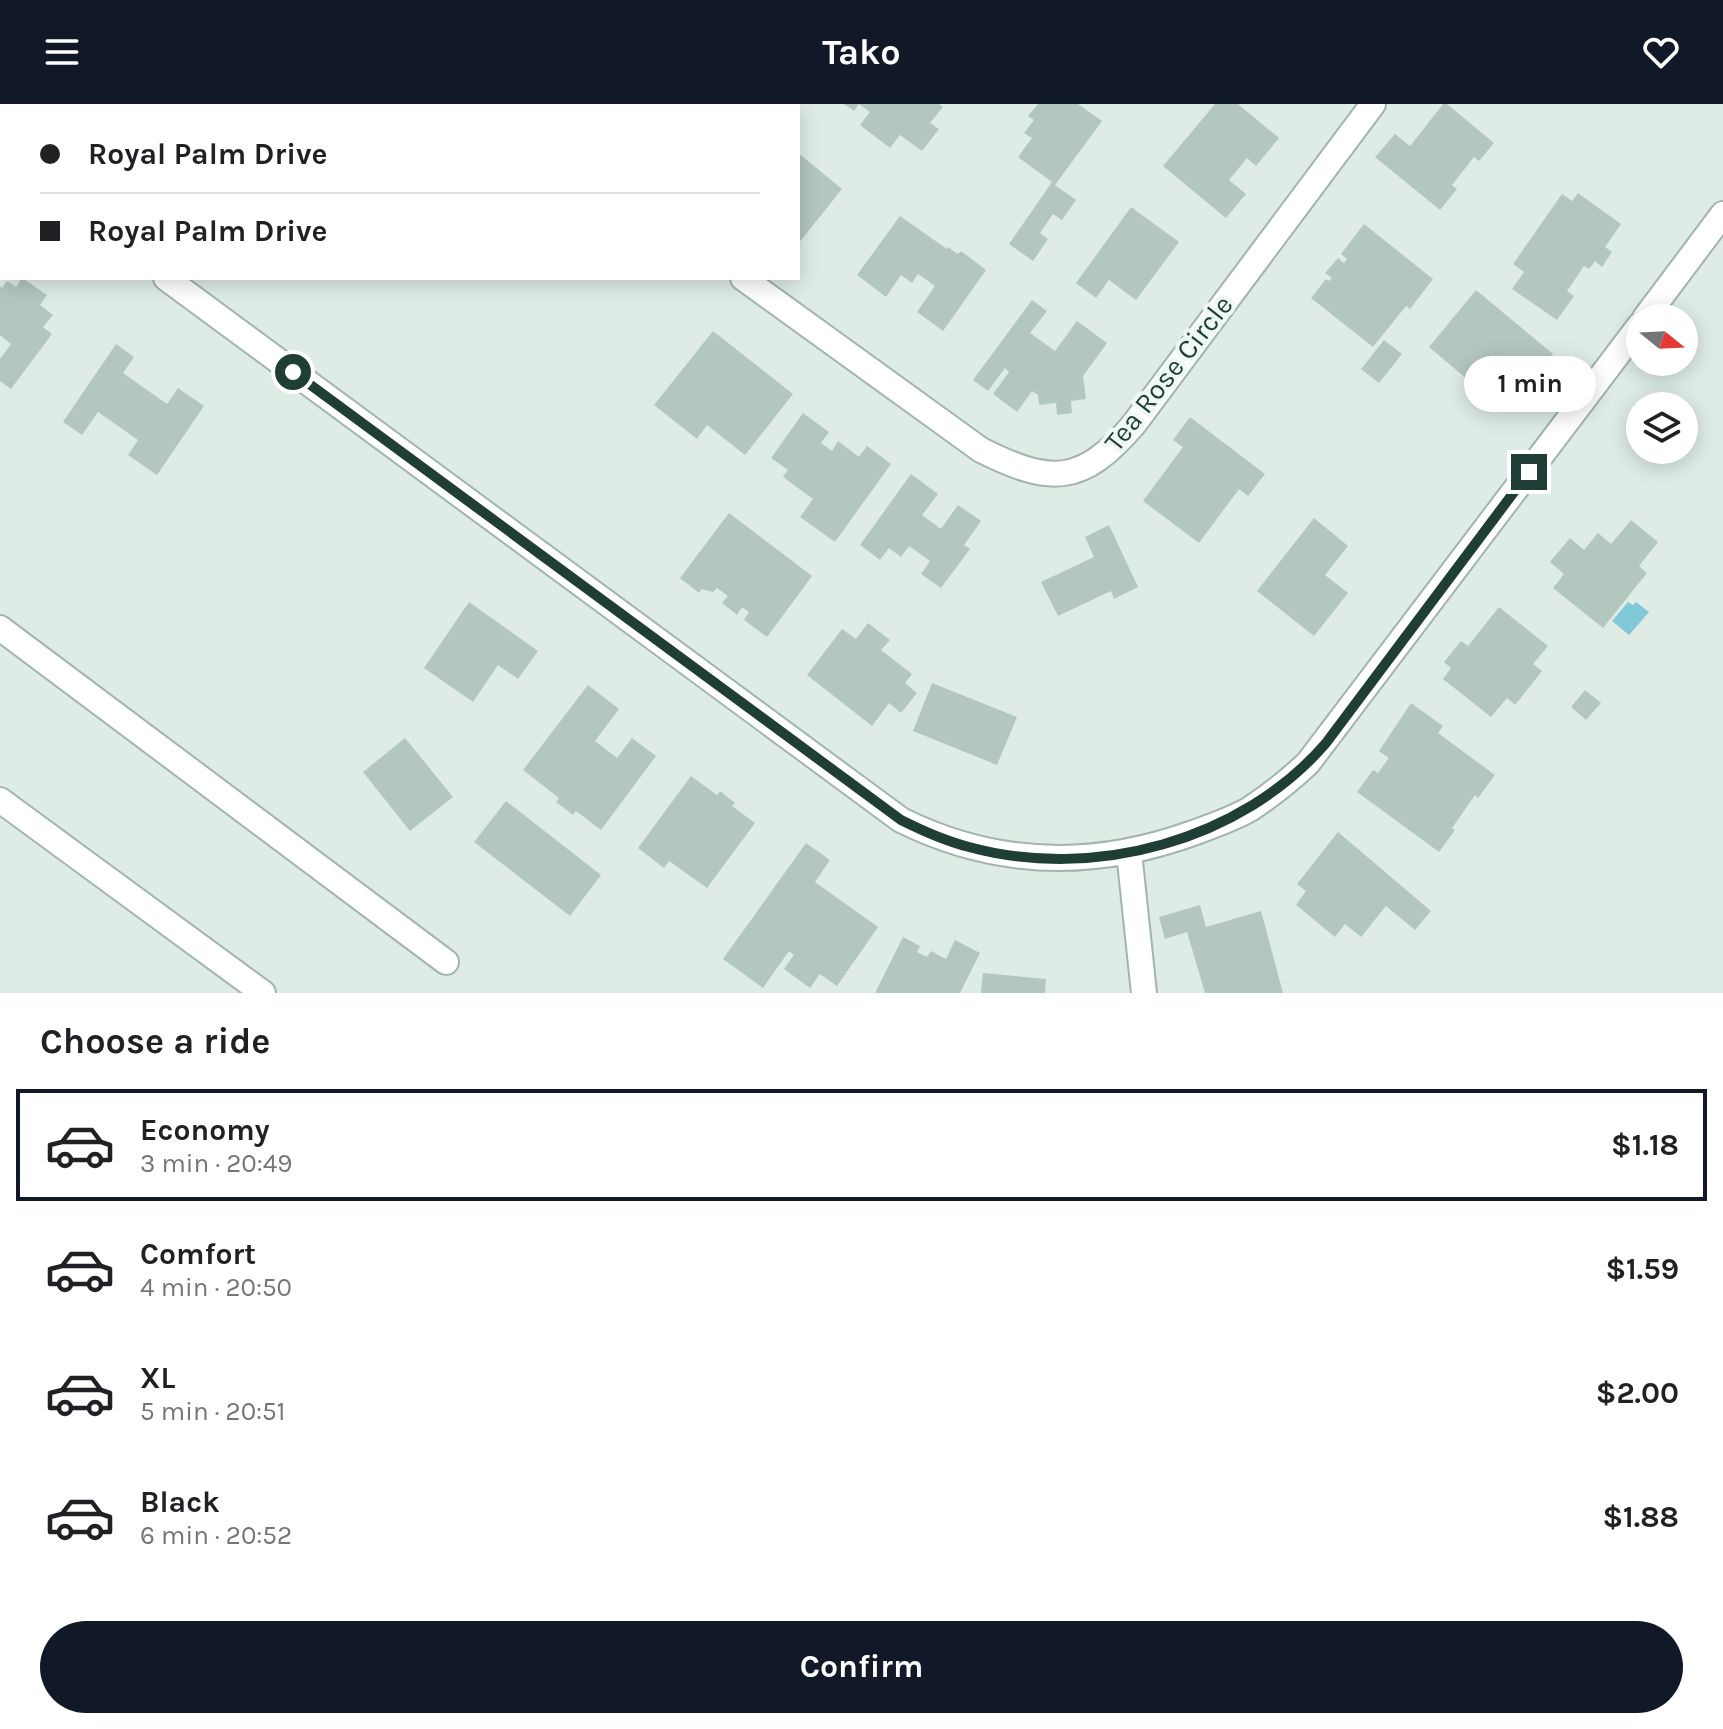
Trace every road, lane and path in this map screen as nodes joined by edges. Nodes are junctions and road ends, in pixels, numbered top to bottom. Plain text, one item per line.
1 (1373, 104) edge
2 (1723, 214) edge
3 (169, 280) edge
4 (746, 280) edge
5 (1656, 304) edge
6 (1626, 343) edge
7 (0, 628) edge
8 (0, 800) edge
9 (1129, 852) junction
10 (446, 962) dead end
11 (263, 993) edge
12 (1144, 993) edge

1 - 4 street, Tea Rose Circle
2 - 5 street
3 - 9 street
6 - 9 street
7 - 10 street
8 - 11 street
9 - 12 street

